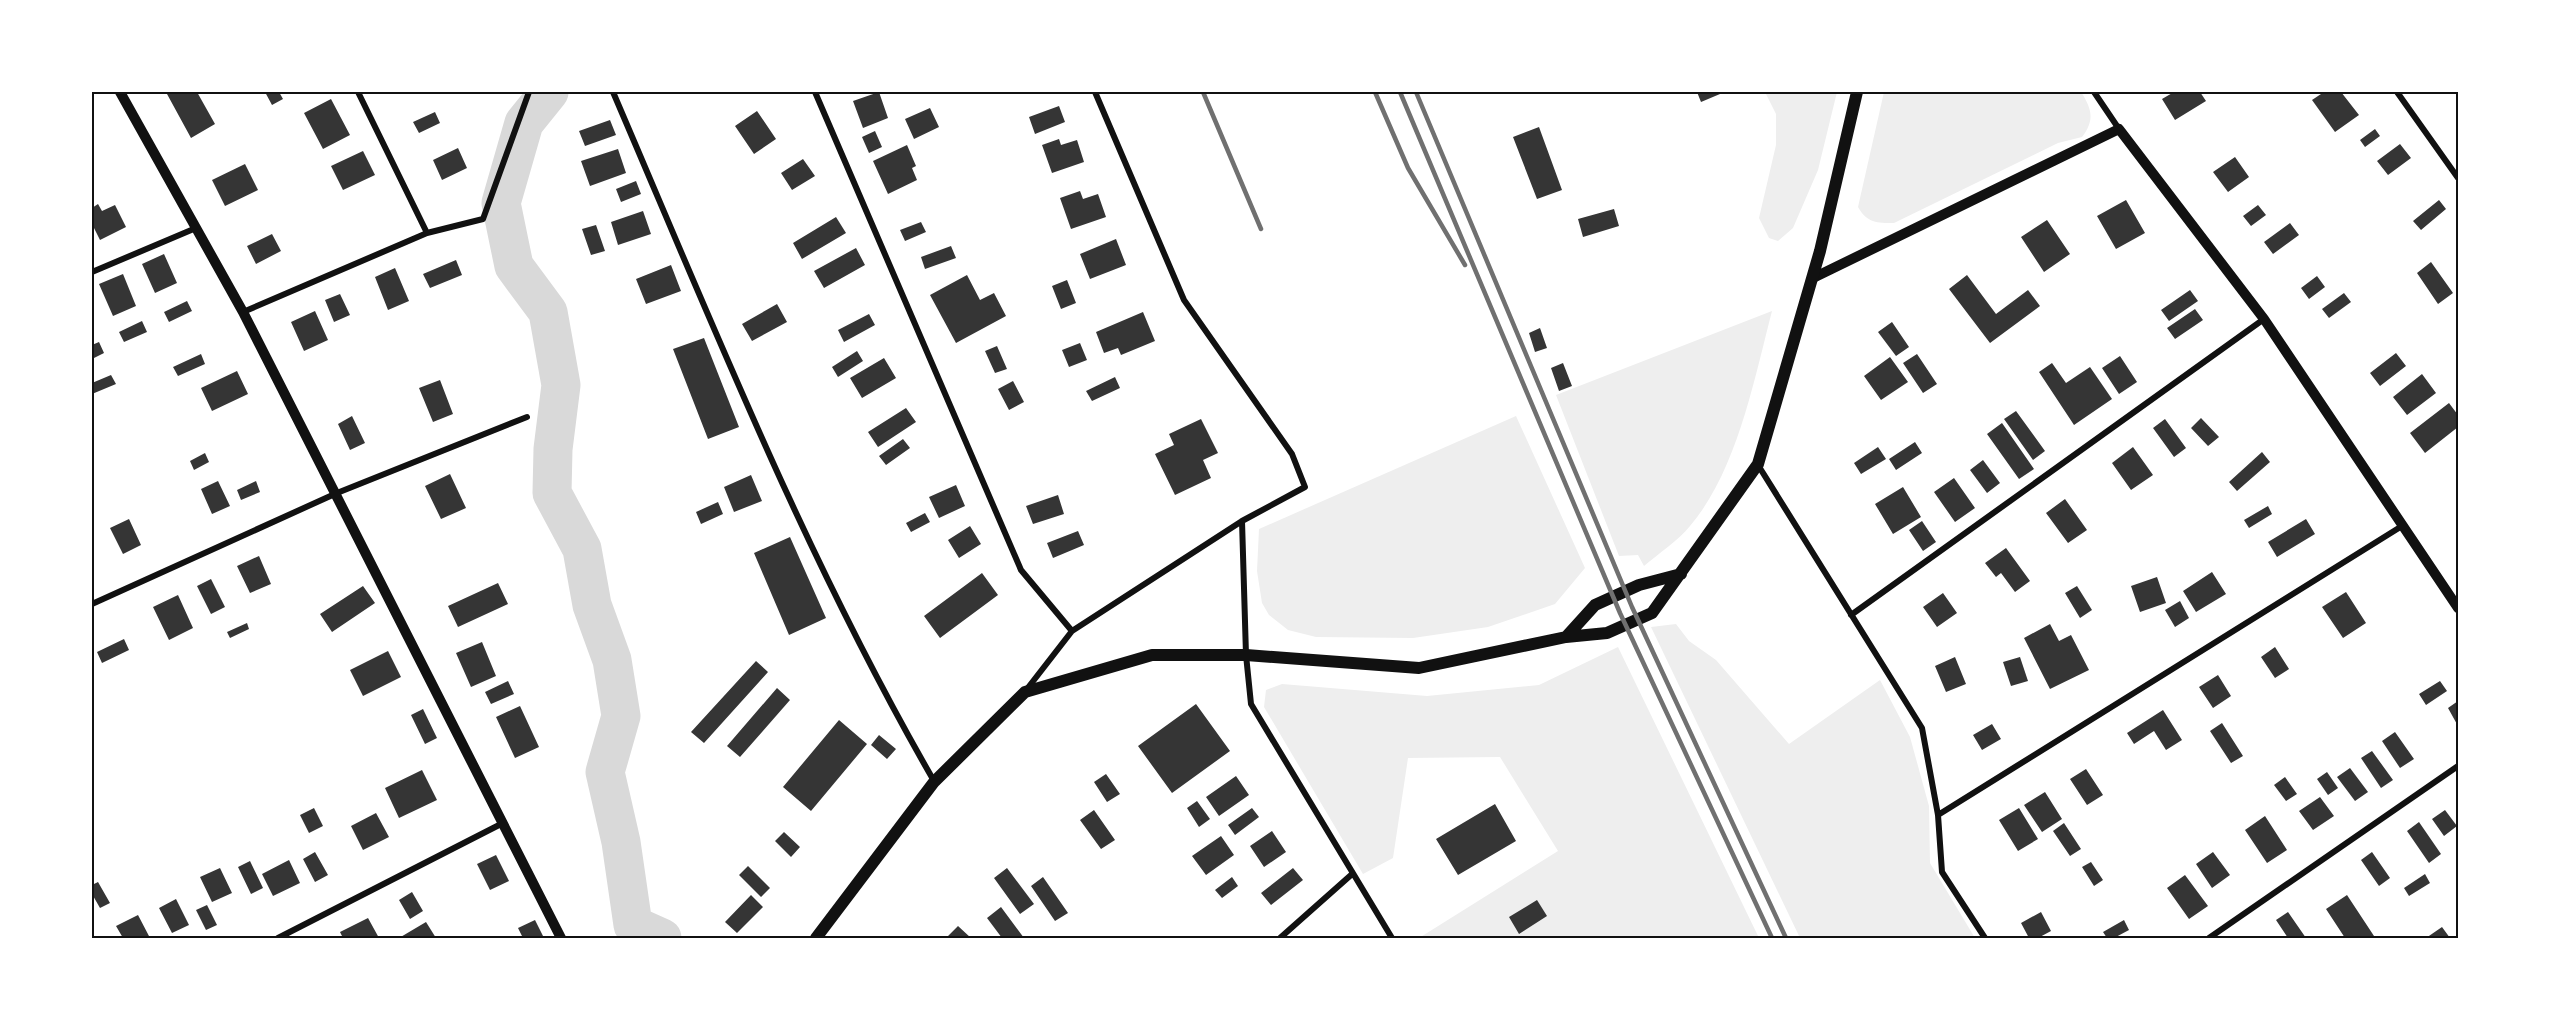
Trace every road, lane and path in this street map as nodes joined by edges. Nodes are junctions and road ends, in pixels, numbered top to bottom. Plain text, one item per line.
1 (120, 92) edge
2 (358, 92) edge
3 (529, 92) edge
4 (613, 92) edge
5 (815, 92) edge
6 (1095, 92) edge
7 (1857, 92) edge
8 (2094, 92) edge
9 (2397, 92) edge
10 (2119, 129) junction
11 (2458, 177) edge
12 (196, 228) junction
13 (428, 233) junction
14 (92, 272) edge
15 (1813, 278) junction
16 (243, 312) junction
17 (2264, 319) junction
18 (527, 417) dead end
19 (1758, 464) junction
20 (337, 493) junction
21 (1242, 520) junction
22 (2402, 526) junction
23 (1681, 574) junction
24 (92, 604) edge
25 (2458, 608) edge
26 (1851, 615) junction
27 (1072, 631) junction
28 (1566, 637) junction
29 (1246, 655) junction
30 (1025, 692) junction
31 (2458, 766) edge
32 (934, 782) junction
33 (1938, 815) junction
34 (503, 823) junction
35 (1352, 875) junction
36 (278, 939) edge
37 (561, 939) edge
38 (816, 939) edge
39 (1280, 939) edge
40 (1392, 939) edge
41 (1985, 939) edge
42 (2209, 939) edge

1 - 12 street
2 - 13 street
3 - 13 street
4 - 32 street
5 - 27 street
6 - 21 street
7 - 15 main road
8 - 10 street
9 - 11 street
10 - 15 street
10 - 17 street
12 - 14 street
12 - 16 street
13 - 16 street
15 - 19 main road
16 - 20 street
17 - 22 street
17 - 26 street
18 - 20 street
19 - 23 main road
19 - 26 street
20 - 24 street
20 - 34 street
21 - 27 street
21 - 29 street
22 - 25 street
22 - 33 street
23 - 28 main road
23 - 28 main road
26 - 33 street
27 - 30 street
28 - 29 main road
29 - 30 main road
29 - 35 street
30 - 32 main road
31 - 42 street
32 - 38 main road
33 - 41 street
34 - 36 street
34 - 37 street
35 - 39 street
35 - 40 street

